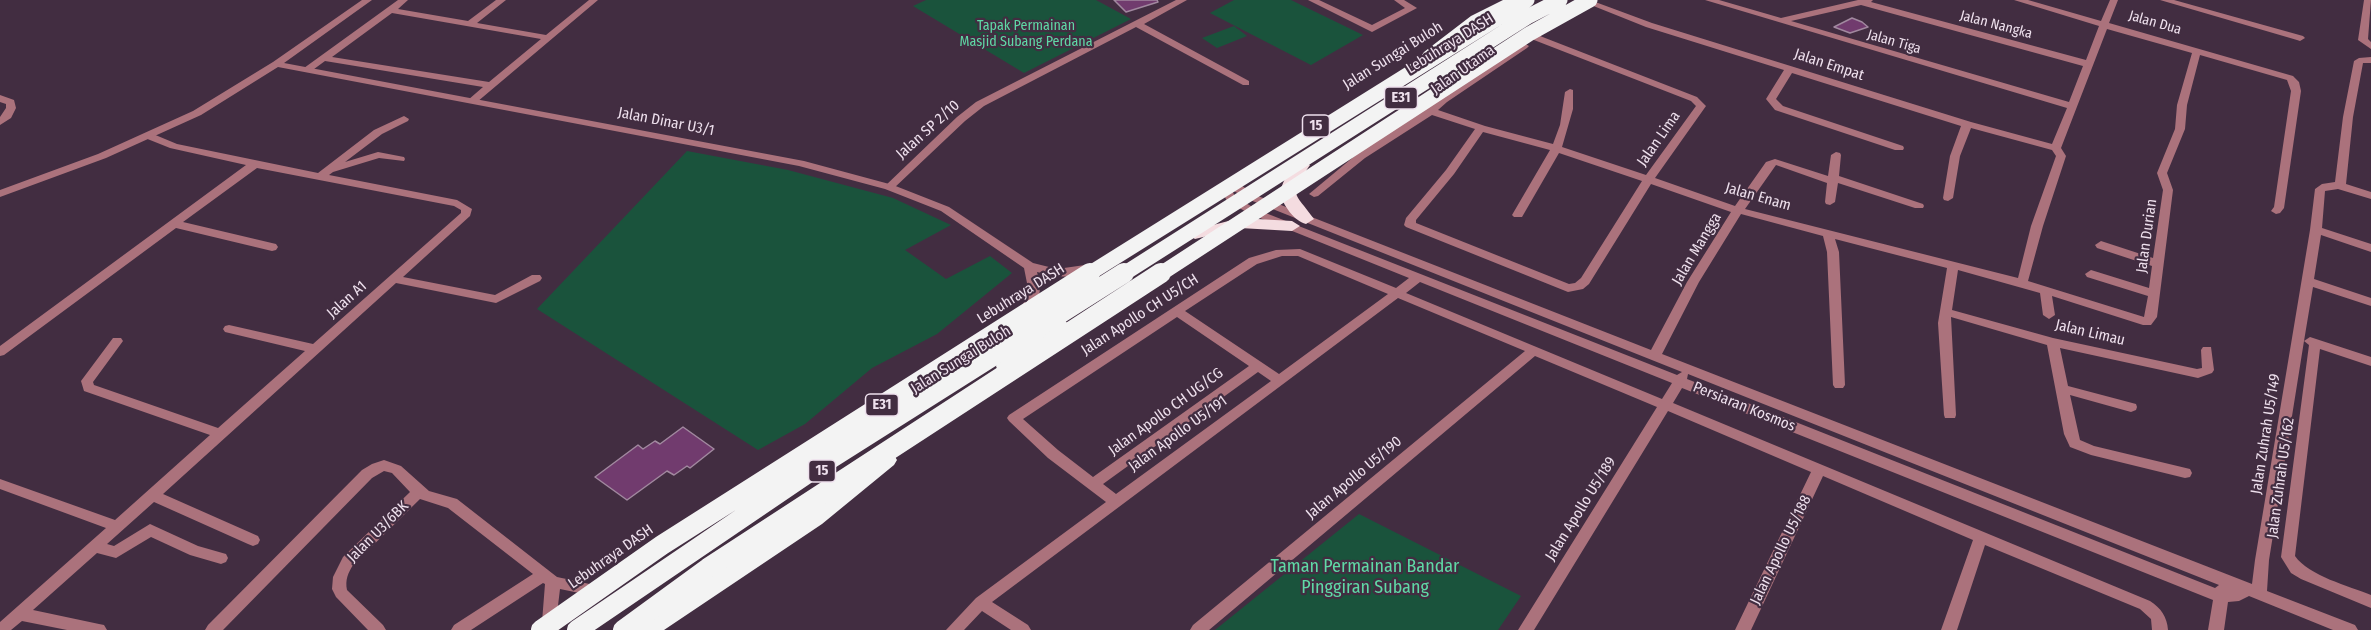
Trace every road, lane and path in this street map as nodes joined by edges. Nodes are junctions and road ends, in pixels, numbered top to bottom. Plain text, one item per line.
1 (368, 0) edge
2 (404, 0) edge
3 (502, 0) edge
4 (594, 0) edge
5 (1183, 0) edge
6 (1312, 0) edge
7 (1398, 0) edge
8 (1513, 0) edge
9 (1526, 0) edge
10 (1560, 0) edge
11 (1576, 0) edge
12 (1606, 0) edge
13 (1709, 0) edge
14 (2018, 0) edge
15 (2114, 0) edge
16 (2164, 0) edge
17 (2368, 0) edge
18 (1866, 1) edge
19 (1593, 2) edge
20 (389, 10) junction
21 (1779, 21) junction
22 (2105, 23) junction
23 (470, 24) junction
24 (1137, 24) junction
25 (548, 38) junction
26 (1537, 38) junction
27 (2300, 38) dead end
28 (2371, 45) edge
29 (2198, 50) junction
30 (323, 58) junction
31 (2367, 60) edge
32 (276, 64) junction
33 (2088, 64) junction
34 (1790, 68) junction
35 (1411, 69) junction
36 (307, 70) junction
37 (1246, 83) dead end
38 (491, 85) junction
39 (1570, 92) dead end
40 (0, 98) edge
41 (473, 100) junction
42 (2072, 106) junction
43 (1431, 111) junction
44 (404, 119) dead end
45 (0, 122) edge
46 (1967, 124) junction
47 (1481, 128) junction
48 (149, 136) junction
49 (1282, 146) junction
50 (1899, 148) dead end
51 (2056, 148) junction
52 (1558, 149) junction
53 (1836, 155) dead end
54 (400, 159) dead end
55 (255, 164) junction
56 (1303, 165) junction
57 (324, 174) junction
58 (1649, 179) junction
59 (1832, 180) junction
60 (2340, 185) junction
61 (1224, 186) junction
62 (889, 187) junction
63 (0, 194) edge
64 (1314, 194) dead end
65 (2371, 196) edge
66 (1948, 198) dead end
67 (1247, 201) junction
68 (1830, 202) dead end
69 (1919, 206) dead end
70 (1737, 210) junction
71 (2276, 211) dead end
72 (1518, 214) dead end
73 (1306, 219) junction
74 (176, 224) junction
75 (1292, 226) junction
76 (2316, 230) junction
77 (1195, 234) junction
78 (1828, 234) junction
79 (2101, 245) dead end
80 (272, 247) dead end
81 (2371, 248) edge
82 (2158, 264) junction
83 (1953, 265) junction
84 (1029, 266) junction
85 (1085, 269) junction
86 (2091, 274) dead end
87 (1419, 277) junction
88 (536, 278) dead end
89 (394, 279) junction
90 (1067, 281) junction
91 (2308, 281) junction
92 (2022, 283) junction
93 (2045, 290) junction
94 (2154, 294) junction
95 (1398, 295) junction
96 (2371, 302) edge
97 (1027, 308) junction
98 (1177, 311) junction
99 (1946, 312) junction
100 (2049, 315) dead end
101 (1064, 318) junction
102 (2147, 322) joint
103 (229, 329) dead end
104 (2298, 337) junction
105 (117, 341) dead end
106 (2053, 342) junction
107 (2315, 343) junction
108 (317, 349) junction
109 (2207, 350) dead end
110 (0, 352) edge
111 (1532, 352) junction
112 (1654, 357) junction
113 (2371, 362) edge
114 (1258, 366) junction
115 (1683, 375) junction
116 (1280, 380) junction
117 (1839, 385) dead end
118 (2063, 389) junction
119 (1665, 406) junction
120 (2131, 407) dead end
121 (1950, 415) dead end
122 (221, 434) junction
123 (1819, 470) junction
124 (2185, 473) dead end
125 (0, 484) edge
126 (1092, 485) junction
127 (419, 492) junction
128 (152, 495) junction
129 (1115, 501) junction
130 (117, 526) junction
131 (1981, 537) junction
132 (253, 540) dead end
133 (95, 547) junction
134 (221, 558) dead end
135 (548, 579) junction
136 (2224, 580) junction
137 (594, 590) junction
138 (2254, 591) junction
139 (2221, 597) junction
140 (981, 602) junction
141 (2371, 602) edge
142 (19, 614) junction
143 (2158, 622) edge
144 (542, 627) edge
145 (1, 630) edge
146 (99, 630) edge
147 (213, 630) edge
148 (378, 630) edge
149 (459, 630) edge
150 (577, 630) edge
151 (585, 630) edge
152 (623, 630) edge
153 (646, 630) edge
154 (954, 630) edge
155 (1023, 630) edge
156 (1198, 630) edge
157 (1526, 630) edge
158 (1743, 630) edge
159 (1948, 630) edge
160 (2216, 630) edge
161 (2350, 630) edge

1 - 32 street
2 - 20 street
3 - 23 street
4 - 25 street
5 - 24 street, Jalan SP 2/10
6 - 7 street
8 - 35 highway
9 - 35 highway, Jalan Sungai Buloh / 15
9 - 144 highway, Lebuhraya DASH / E31, bridge
10 - 150 highway, Lebuhraya DASH / E31, bridge
11 - 56 highway, Jalan Sungai Buloh / 15
12 - 19 street, Jalan Utama
13 - 21 street, Jalan Tiga
14 - 22 street, Jalan Dua
15 - 22 street
16 - 27 street
17 - 28 street
18 - 21 street
18 - 33 street, Jalan Nangka
19 - 26 street, Jalan Utama
19 - 34 street, Jalan Empat
19 - 152 highway, bridge
20 - 23 street
20 - 30 street
21 - 42 street, Jalan Tiga
22 - 29 street, Jalan Dua
22 - 33 street
23 - 25 street
24 - 37 street
24 - 62 street, Jalan SP 2/10
25 - 38 street
26 - 43 street, Jalan Utama
26 - 58 street, Jalan Lima
29 - 71 street, Jalan Dua
29 - 82 street, Jalan Durian
30 - 36 street
30 - 38 street
31 - 60 street
32 - 36 street, Jalan Dinar U3/1
32 - 48 street
33 - 42 street
34 - 46 street, Jalan Empat
34 - 50 street
35 - 49 highway, Jalan Sungai Buloh / 15
36 - 41 street, Jalan Dinar U3/1
38 - 41 street
39 - 52 street
40 - 45 street
41 - 62 street, Jalan Dinar U3/1
42 - 51 street
43 - 47 street, Jalan Enam
43 - 64 street, Jalan Utama
44 - 57 street
46 - 51 street, Jalan Empat
46 - 66 street
47 - 52 street, Jalan Enam
47 - 58 street, Jalan Lima
48 - 55 street, Jalan A1
48 - 63 street
49 - 61 highway, Jalan Sungai Buloh / 15
49 - 85 highway, Jalan Sungai Buloh / 15
51 - 92 street
52 - 58 street, Jalan Enam
52 - 72 street
53 - 59 street
54 - 57 street
55 - 57 street, Jalan A1
55 - 74 street
56 - 67 highway, Jalan Sungai Buloh / 15
56 - 73 highway
57 - 89 street, Jalan A1
58 - 70 street, Jalan Enam
59 - 68 street
59 - 69 street
59 - 70 street, Jalan Mangga
60 - 65 street
60 - 76 street, Jalan Zuhrah U5/149
61 - 67 street
61 - 90 highway, Jalan Sungai Buloh / 15
62 - 84 street, Jalan Dinar U3/1
67 - 73 street, Persiaran Kosmos
67 - 75 street, Persiaran Kosmos
67 - 77 highway, Jalan Sungai Buloh / 15
70 - 78 street, Jalan Enam
70 - 112 street, Jalan Mangga
73 - 112 street, Persiaran Kosmos
74 - 80 street
74 - 110 street
75 - 77 highway
75 - 87 street, Persiaran Kosmos
76 - 81 street
76 - 91 street, Jalan Zuhrah U5/149
77 - 101 highway, Jalan Sungai Buloh / 15
78 - 83 street, Jalan Enam
78 - 117 street
79 - 82 street
82 - 94 street, Jalan Durian
83 - 92 street, Jalan Enam
83 - 99 street
84 - 85 street
84 - 97 street
85 - 90 highway, Jalan Sungai Buloh / 15
86 - 94 street
87 - 95 street, Jalan Apollo U5/191
87 - 115 street, Persiaran Kosmos
88 - 89 street
89 - 108 street, Jalan A1
90 - 97 highway, Jalan Sungai Buloh / 15
91 - 96 street
91 - 104 street, Jalan Zuhrah U5/149
92 - 93 street, Jalan Enam
93 - 100 street
93 - 102 street, Jalan Enam
94 - 102 street, Jalan Durian
95 - 98 street, Jalan Apollo CH U5/CH
95 - 111 street
95 - 116 street, Jalan Apollo U5/191
97 - 137 highway, Jalan Sungai Buloh / 15
98 - 114 street
98 - 126 street, Jalan Apollo CH U5/CH
99 - 106 street, Jalan Limau
99 - 121 street
101 - 151 highway, Jalan Sungai Buloh / 15
101 - 153 highway
103 - 108 street
104 - 107 street
104 - 138 street, Jalan Zuhrah U5/149
105 - 122 street
106 - 109 street, Jalan Limau
106 - 118 street
107 - 113 street
107 - 141 street, Jalan Zuhrah U5/162
108 - 122 street, Jalan A1
111 - 119 street
111 - 156 street, Jalan Apollo U5/190
112 - 115 street, Persiaran Kosmos
114 - 116 street
114 - 126 street, Jalan Apollo CH UG/CG
115 - 119 street, Jalan Apollo U5/189
115 - 136 street, Persiaran Kosmos
115 - 139 street, Persiaran Kosmos
116 - 129 street, Jalan Apollo U5/191
118 - 120 street
118 - 124 street
119 - 123 street
119 - 157 street, Jalan Apollo U5/189
122 - 128 street, Jalan A1
123 - 131 street
123 - 158 street, Jalan Apollo U5/188
125 - 130 street
126 - 129 street
127 - 135 street
127 - 147 street
127 - 148 street, Jalan U3/6BK
128 - 130 street, Jalan A1
128 - 132 street
129 - 140 street, Jalan Apollo U5/191
130 - 133 street, Jalan A1
131 - 143 street
131 - 159 street
133 - 134 street
133 - 142 street, Jalan A1
135 - 137 street
135 - 144 street
135 - 149 street
136 - 138 street, Persiaran Kosmos
136 - 139 street
137 - 144 highway, Jalan Sungai Buloh / 15
138 - 139 street
138 - 161 street, Persiaran Kosmos
139 - 160 street
140 - 154 street, Jalan Apollo U5/191
140 - 155 street
142 - 145 street, Jalan A1
142 - 146 street

